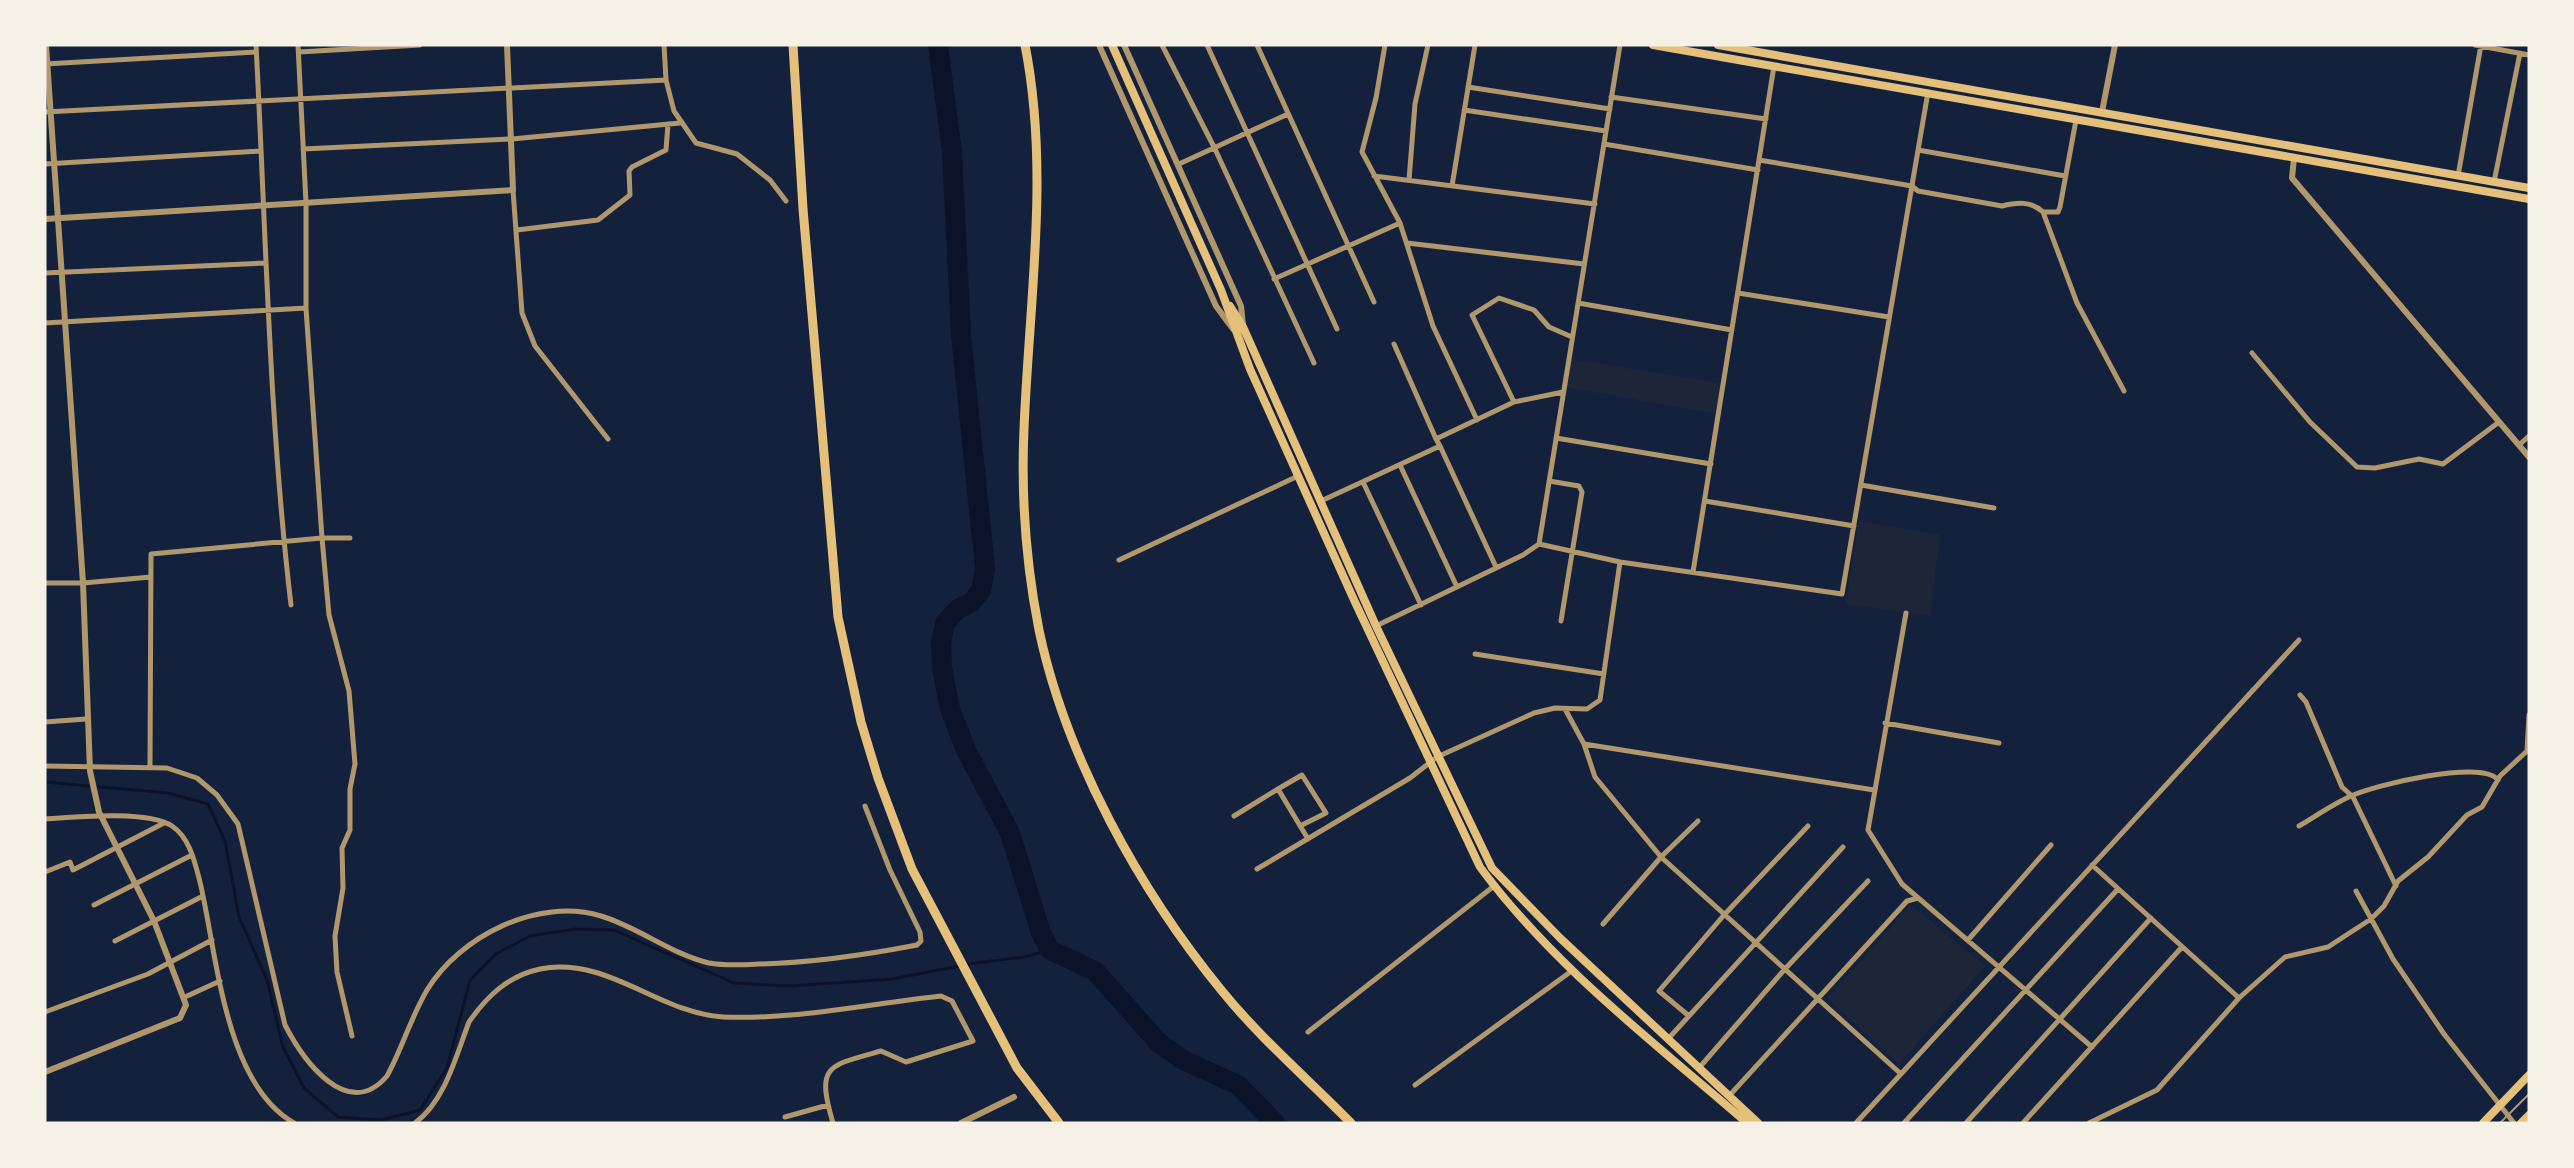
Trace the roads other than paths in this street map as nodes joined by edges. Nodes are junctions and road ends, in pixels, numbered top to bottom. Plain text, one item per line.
1 (46, 45) edge
2 (256, 45) edge
3 (420, 45) edge
4 (507, 45) edge
5 (664, 45) edge
6 (793, 45) edge
7 (1025, 45) edge
8 (1099, 45) edge
9 (1112, 45) edge
10 (1124, 45) edge
11 (1162, 45) edge
12 (1207, 45) edge
13 (1257, 45) edge
14 (1385, 45) edge
15 (1428, 45) edge
16 (1475, 45) edge
17 (1620, 45) edge
18 (1653, 45) edge
19 (1721, 45) edge
20 (2115, 45) edge
21 (2479, 45) edge
22 (298, 48) edge
23 (256, 52) junction
24 (2520, 53) junction
25 (2529, 55) edge
26 (1712, 56) junction
27 (1724, 58) junction
28 (46, 64) edge
29 (1774, 66) junction
30 (666, 80) junction
31 (511, 87) junction
32 (1468, 87) junction
33 (1928, 92) junction
34 (1611, 97) junction
35 (301, 100) junction
36 (258, 102) junction
37 (1610, 109) junction
38 (1464, 110) junction
39 (48, 112) edge
40 (2102, 112) junction
41 (1288, 114) junction
42 (1766, 119) junction
43 (2076, 120) junction
44 (680, 123) junction
45 (668, 124) junction
46 (1606, 131) junction
47 (1248, 134) junction
48 (512, 139) junction
49 (1604, 144) junction
50 (303, 149) junction
51 (1215, 149) junction
52 (1918, 150) junction
53 (260, 151) junction
54 (2294, 158) junction
55 (1759, 160) junction
56 (53, 163) junction
57 (45, 164) edge
58 (1179, 164) junction
59 (1758, 170) junction
60 (1374, 176) junction
61 (2065, 176) junction
62 (2458, 176) junction
63 (1409, 180) junction
64 (2494, 182) junction
65 (1452, 186) junction
66 (1912, 186) junction
67 (2529, 188) edge
68 (513, 190) junction
69 (2529, 199) edge
70 (786, 201) dead end
71 (306, 203) junction
72 (1595, 204) junction
73 (262, 206) junction
74 (2043, 212) junction
75 (57, 218) junction
76 (45, 219) edge
77 (1400, 224) junction
78 (517, 230) junction
79 (1407, 243) junction
80 (1347, 247) junction
81 (266, 263) junction
82 (1307, 264) junction
83 (1584, 264) junction
84 (60, 272) junction
85 (45, 273) edge
86 (1274, 279) junction
87 (1738, 293) junction
88 (1374, 302) dead end
89 (1578, 303) junction
90 (306, 308) junction
91 (267, 310) junction
92 (1889, 316) junction
93 (64, 322) junction
94 (45, 323) edge
95 (1241, 327) junction
96 (1337, 329) dead end
97 (1732, 330) junction
98 (1572, 337) junction
99 (1394, 344) dead end
100 (2252, 353) dead end
101 (1314, 363) dead end
102 (2124, 391) dead end
103 (1563, 392) junction
104 (1514, 402) junction
105 (1477, 420) junction
106 (2499, 422) junction
107 (2529, 436) edge
108 (1556, 438) junction
109 (608, 439) dead end
110 (1436, 439) junction
111 (1440, 446) junction
112 (2519, 446) junction
113 (2529, 457) edge
114 (1710, 464) junction
115 (1400, 465) junction
116 (1298, 476) junction
117 (1549, 481) junction
118 (1363, 482) junction
119 (1861, 485) junction
120 (1321, 501) junction
121 (1705, 501) junction
122 (1994, 508) dead end
123 (1854, 525) junction
124 (322, 538) junction
125 (350, 538) dead end
126 (284, 542) junction
127 (1539, 544) junction
128 (1572, 551) junction
129 (1119, 560) dead end
130 (1620, 562) junction
131 (1496, 567) junction
132 (1693, 572) junction
133 (151, 577) junction
134 (45, 583) edge
135 (82, 583) junction
136 (1457, 587) junction
137 (291, 605) dead end
138 (1420, 605) junction
139 (1906, 613) dead end
140 (1561, 621) dead end
141 (1376, 626) junction
142 (2299, 640) dead end
143 (1475, 654) dead end
144 (1604, 674) junction
145 (2300, 695) dead end
146 (1565, 709) junction
147 (2529, 715) edge
148 (87, 719) junction
149 (45, 722) edge
150 (1886, 723) junction
151 (1999, 743) dead end
152 (1584, 744) junction
153 (1434, 760) junction
154 (45, 766) edge
155 (150, 766) junction
156 (90, 768) junction
157 (2498, 780) junction
158 (1278, 789) junction
159 (1874, 790) junction
160 (2352, 795) junction
161 (865, 806) dead end
162 (100, 814) junction
163 (1234, 816) dead end
164 (45, 819) edge
165 (1698, 821) dead end
166 (164, 823) junction
167 (1300, 826) junction
168 (1808, 826) dead end
169 (2299, 826) dead end
170 (1308, 839) junction
171 (2051, 845) dead end
172 (118, 847) junction
173 (1843, 847) dead end
174 (192, 855) junction
175 (1661, 857) junction
176 (2092, 866) junction
177 (1257, 869) dead end
178 (45, 872) edge
179 (1868, 881) dead end
180 (136, 883) junction
181 (1494, 886) junction
182 (2396, 886) junction
183 (2118, 889) junction
184 (2356, 891) dead end
185 (203, 896) junction
186 (1918, 898) junction
187 (94, 905) dead end
188 (1724, 915) junction
189 (2151, 918) junction
190 (2372, 919) junction
191 (154, 921) junction
192 (1603, 924) dead end
193 (212, 940) junction
194 (1968, 940) junction
195 (115, 941) dead end
196 (1754, 942) junction
197 (2182, 947) junction
198 (171, 961) junction
199 (1999, 967) junction
200 (1573, 970) junction
201 (1784, 970) junction
202 (220, 981) junction
203 (2026, 990) junction
204 (185, 997) junction
205 (2238, 998) junction
206 (1817, 1000) junction
207 (45, 1012) edge
208 (1689, 1016) junction
209 (2060, 1019) junction
210 (1308, 1032) dead end
211 (352, 1036) dead end
212 (1668, 1039) junction
213 (2092, 1047) junction
214 (1699, 1068) junction
215 (45, 1072) edge
216 (1901, 1074) junction
217 (2529, 1075) edge
218 (1415, 1085) dead end
219 (2529, 1094) edge
220 (1729, 1096) junction
221 (1014, 1097) dead end
222 (2501, 1104) junction
223 (828, 1105) junction
224 (2529, 1115) edge
225 (785, 1117) dead end
226 (294, 1123) edge
227 (415, 1123) edge
228 (833, 1123) edge
229 (961, 1123) edge
230 (1059, 1123) edge
231 (1351, 1123) edge
232 (1747, 1123) edge
233 (1758, 1123) edge
234 (1856, 1123) edge
235 (1904, 1123) edge
236 (1966, 1123) edge
237 (2023, 1123) edge
238 (2089, 1123) edge
239 (2483, 1123) edge
240 (2500, 1123) edge
241 (2514, 1123) edge
242 (2521, 1123) edge

1 - 28 street
2 - 23 street
3 - 22 street
4 - 31 street
5 - 30 street
6 - 230 highway
7 - 231 highway
8 - 95 street
9 - 95 main road
10 - 58 street
11 - 51 street
12 - 47 street
13 - 41 street
14 - 60 street
15 - 63 street
16 - 32 street
17 - 34 street
18 - 26 main road
19 - 26 street
19 - 27 street
19 - 40 main road
20 - 40 street
21 - 24 street
21 - 62 street
22 - 35 street
23 - 28 street
23 - 36 street
24 - 25 street
24 - 64 street
26 - 27 main road
27 - 29 main road
28 - 39 street
29 - 33 main road
29 - 42 street
30 - 31 street
30 - 44 street
31 - 35 street
31 - 48 street
32 - 37 street
32 - 38 street
33 - 43 main road
33 - 52 street
34 - 37 street
34 - 42 street
35 - 36 street
35 - 50 street
36 - 39 street
36 - 53 street
37 - 46 street
38 - 46 street
38 - 65 street
39 - 56 street
40 - 62 main road
41 - 47 street
41 - 80 street
42 - 55 street
43 - 54 main road
43 - 61 street
44 - 45 street
44 - 70 street
45 - 48 street
45 - 78 street
46 - 49 street
47 - 51 street
47 - 82 street
48 - 50 street
48 - 68 street
49 - 59 street
49 - 72 street
50 - 71 street
51 - 58 street
51 - 86 street
52 - 61 street
52 - 66 street
53 - 56 street
53 - 73 street
54 - 69 main road
54 - 106 street
55 - 59 street
55 - 66 street
56 - 57 street
56 - 75 street
58 - 95 street
59 - 87 street
60 - 63 street
60 - 77 street
61 - 74 street
62 - 64 main road
63 - 65 street
64 - 67 main road
65 - 72 street
66 - 74 street
66 - 92 street
68 - 71 street
68 - 78 street
71 - 73 street
71 - 90 street
72 - 83 street
73 - 75 street
73 - 81 street
74 - 102 street
75 - 76 street
75 - 84 street
77 - 79 street
77 - 80 street
78 - 109 street
79 - 83 street
79 - 105 street
80 - 82 street
80 - 88 street
81 - 84 street
81 - 91 street
82 - 86 street
82 - 96 street
83 - 89 street
84 - 85 street
84 - 93 street
86 - 101 street
87 - 92 street
87 - 97 street
89 - 97 street
89 - 98 street
90 - 91 street
90 - 124 street
91 - 93 street
91 - 126 street
92 - 119 street
93 - 94 street
93 - 135 street
95 - 116 main road
95 - 120 main road
97 - 114 street
98 - 103 street
98 - 104 street
99 - 110 street
100 - 106 street
103 - 104 street
103 - 108 street
104 - 105 street
105 - 110 street
106 - 112 street
107 - 112 street
108 - 114 street
108 - 117 street
110 - 111 street
111 - 115 street
111 - 131 street
112 - 113 street
114 - 121 street
115 - 118 street
115 - 136 street
116 - 129 street
116 - 153 main road
117 - 127 street
117 - 128 street
118 - 120 street
118 - 138 street
119 - 122 street
119 - 123 street
120 - 141 main road
121 - 123 street
121 - 132 street
123 - 132 street
124 - 125 street
124 - 126 street
124 - 211 street
126 - 133 street
126 - 137 street
127 - 128 street
127 - 131 street
128 - 130 street
128 - 140 street
130 - 132 street
130 - 144 street
131 - 136 street
133 - 135 street
133 - 155 street
134 - 135 street
135 - 148 street
136 - 138 street
138 - 141 street
139 - 150 street
141 - 153 main road
142 - 176 street
143 - 144 street
144 - 146 street
145 - 160 street
146 - 152 street
146 - 153 street
147 - 157 street
148 - 149 street
148 - 156 street
150 - 151 street
150 - 159 street
152 - 159 street
152 - 175 street
153 - 170 street
153 - 181 main road
153 - 212 main road
154 - 156 street
155 - 156 street
155 - 161 street
156 - 162 street
157 - 160 street
157 - 182 street
158 - 163 street
158 - 167 street
158 - 167 street
159 - 186 street
160 - 169 street
160 - 182 street
162 - 164 street
162 - 166 street
162 - 172 street
165 - 175 street
166 - 172 street
166 - 174 street
167 - 170 street
168 - 188 street
170 - 177 street
171 - 194 street
172 - 178 street
172 - 180 street
173 - 196 street
174 - 180 street
174 - 185 street
175 - 188 street
175 - 192 street
176 - 183 street
176 - 199 street
179 - 201 street
180 - 187 street
180 - 191 street
181 - 200 main road
181 - 210 street
182 - 190 street
183 - 189 street
183 - 203 street
184 - 190 street
185 - 191 street
185 - 193 street
186 - 194 street
186 - 206 street
188 - 196 street
188 - 208 street
189 - 197 street
189 - 209 street
190 - 205 street
190 - 222 street
191 - 195 street
191 - 198 street
193 - 198 street
193 - 202 street
194 - 199 street
196 - 201 street
196 - 208 street
197 - 205 street
197 - 213 street
198 - 204 street
198 - 207 street
199 - 203 street
199 - 216 street
200 - 218 street
200 - 232 main road
201 - 206 street
201 - 214 street
202 - 204 street
202 - 226 street
203 - 209 street
203 - 235 street
204 - 215 street
205 - 238 street
206 - 216 street
206 - 220 street
208 - 212 street
209 - 213 street
209 - 236 street
212 - 214 main road
213 - 237 street
214 - 220 main road
216 - 234 street
217 - 222 main road
219 - 240 lane
220 - 233 main road
221 - 229 street
222 - 239 main road
222 - 241 street
223 - 225 street
223 - 227 street
223 - 228 street
224 - 242 main road

